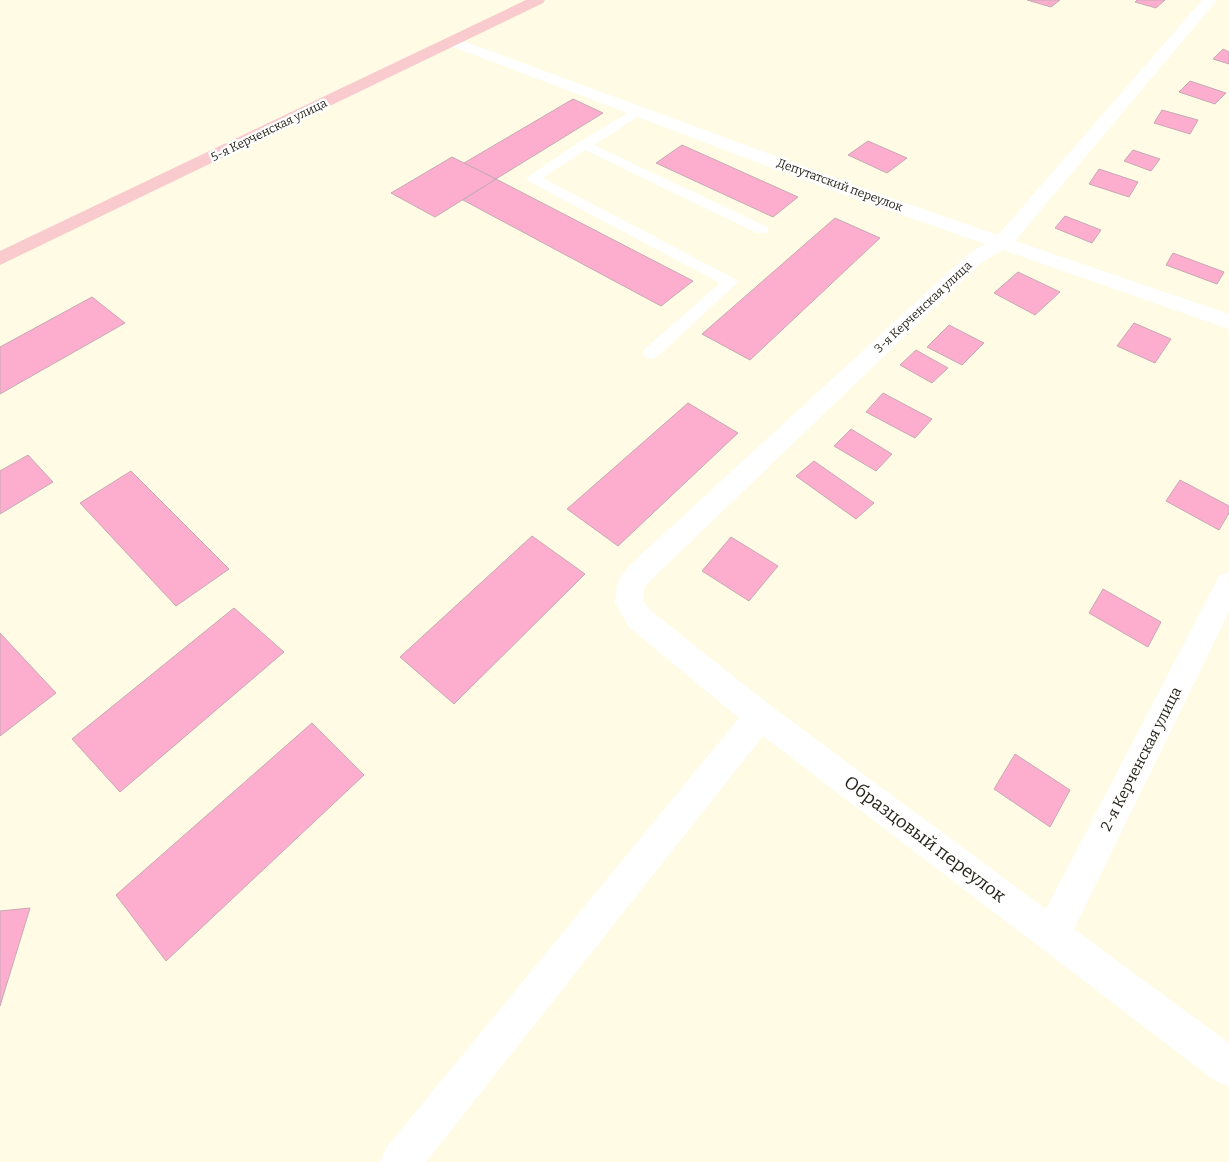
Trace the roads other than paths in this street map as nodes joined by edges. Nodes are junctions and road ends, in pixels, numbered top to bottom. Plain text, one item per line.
1 (538, 0) edge
2 (1210, 0) edge
3 (453, 42) junction
4 (638, 111) junction
5 (584, 145) junction
6 (762, 230) dead end
7 (1003, 242) junction
8 (0, 259) edge
9 (1229, 322) edge
10 (651, 353) dead end
11 (1229, 584) edge
12 (628, 603) joint
13 (760, 716) junction
14 (1052, 934) junction
15 (1229, 1067) edge
16 (400, 1162) edge

1 - 3 main road, 5-я Керченская улица
2 - 7 street, 3-я Керченская улица
3 - 4 street, Депутатский переулок
3 - 8 main road, 5-я Керченская улица
4 - 5 lane
4 - 7 street, Депутатский переулок
5 - 6 lane
5 - 10 lane
7 - 9 street, Депутатский переулок
7 - 12 street, 3-я Керченская улица
11 - 14 street, 2-я Керченская улица
12 - 13 street, Образцовый переулок
13 - 14 street, Образцовый переулок
13 - 16 street
14 - 15 street, Образцовый переулок

